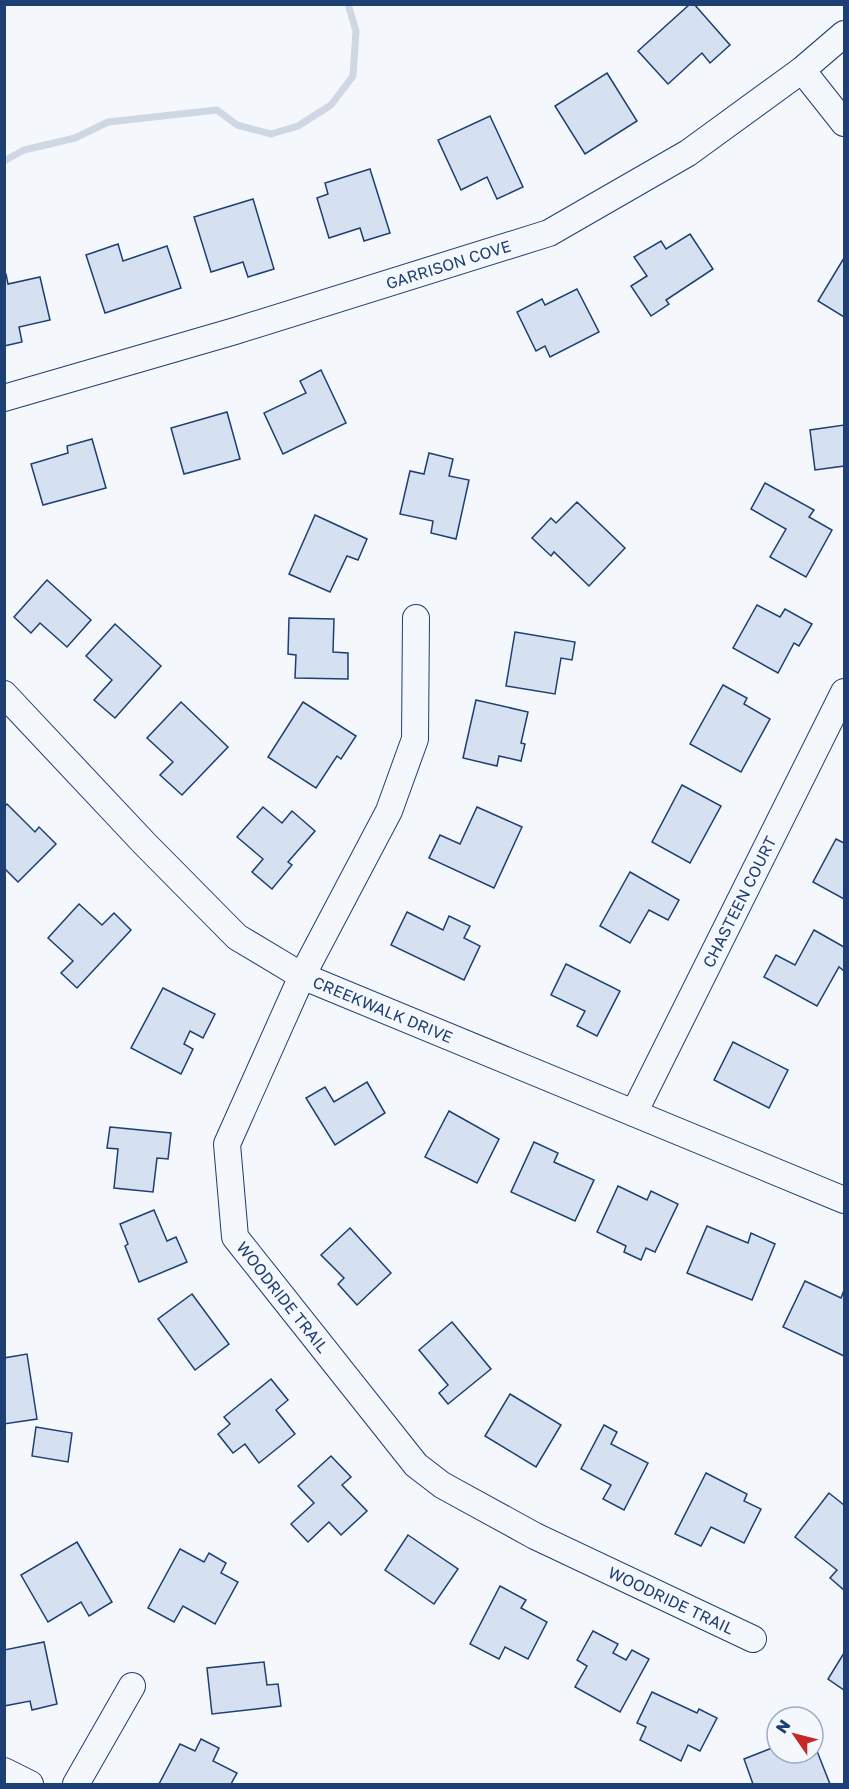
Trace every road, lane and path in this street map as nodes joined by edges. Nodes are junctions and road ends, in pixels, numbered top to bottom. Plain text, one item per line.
1 (844, 34) edge
2 (802, 70) junction
3 (844, 123) edge
4 (4, 398) edge
5 (416, 618) dead end
6 (844, 692) edge
7 (4, 694) edge
8 (302, 976) junction
9 (634, 1113) junction
10 (844, 1200) edge
11 (753, 1639) dead end
12 (132, 1686) dead end
13 (4, 1771) edge
14 (30, 1785) edge
15 (76, 1785) edge

1 - 2 street, GARRISON COVE
2 - 3 street
2 - 4 street, GARRISON COVE
5 - 8 street, WOODRIDE TRAIL
6 - 9 street, CHASTEEN COURT
7 - 8 street, CREEKWALK DRIVE
8 - 9 street, CREEKWALK DRIVE
8 - 11 street, WOODRIDE TRAIL
9 - 10 street, CREEKWALK DRIVE
12 - 15 street
13 - 14 street

